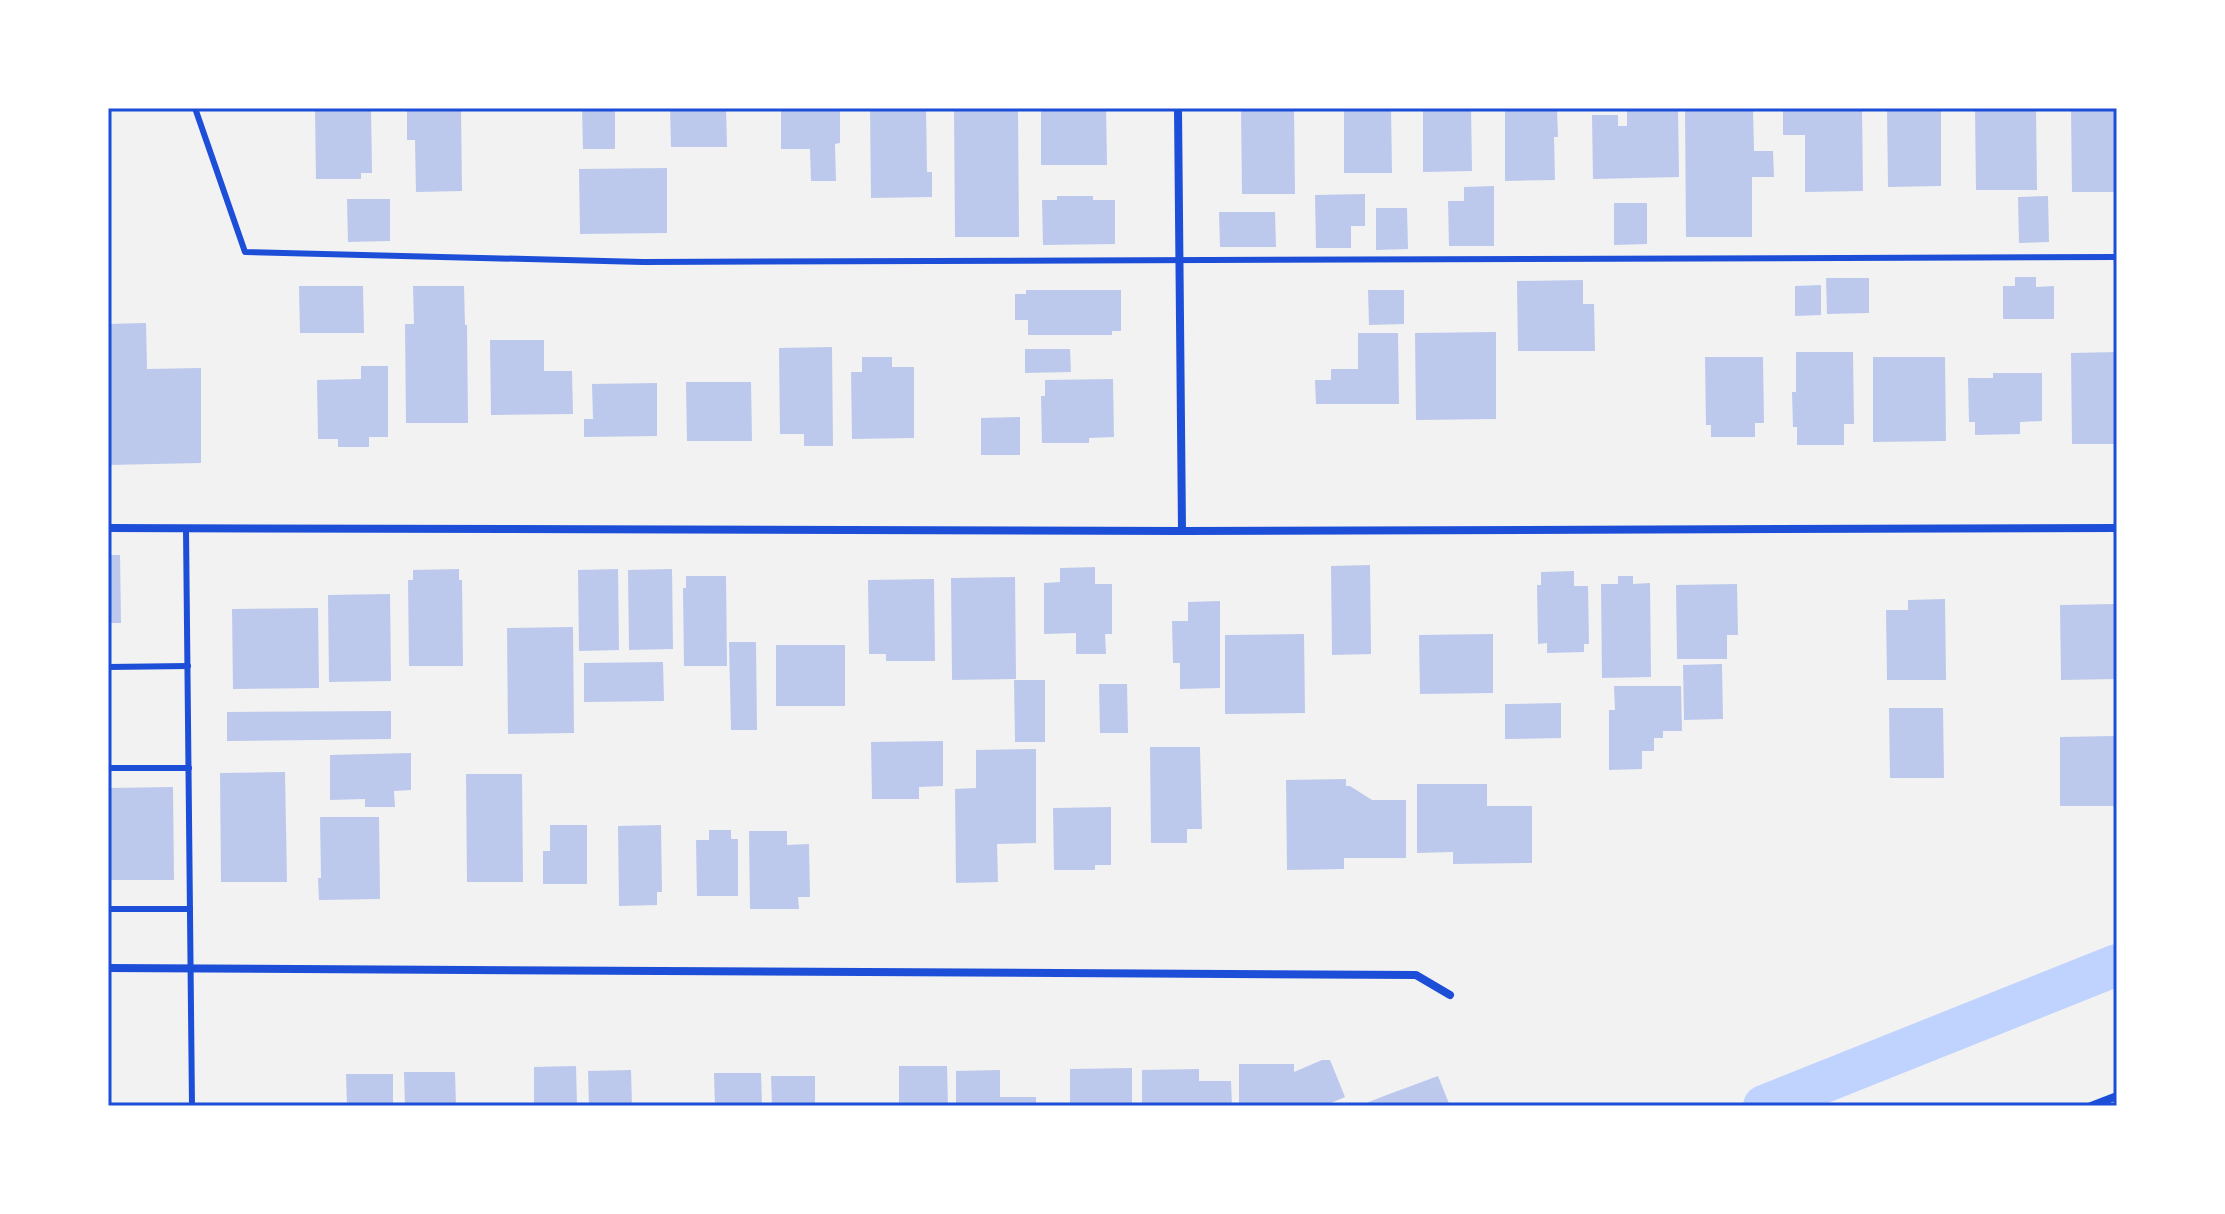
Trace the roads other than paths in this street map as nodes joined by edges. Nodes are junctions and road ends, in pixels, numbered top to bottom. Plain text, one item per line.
1 (195, 108) edge
2 (1178, 108) edge
3 (2117, 257) edge
4 (1180, 259) junction
5 (108, 528) edge
6 (2117, 528) edge
7 (186, 529) junction
8 (1182, 531) junction
9 (188, 666) junction
10 (108, 667) edge
11 (108, 768) edge
12 (189, 768) junction
13 (108, 909) edge
14 (190, 909) junction
15 (108, 968) edge
16 (191, 968) junction
17 (1450, 995) dead end
18 (2113, 1100) edge
19 (192, 1106) edge
20 (2091, 1106) edge

1 - 4 lane
2 - 4 street
3 - 4 lane
4 - 8 street
5 - 7 street
6 - 8 street
7 - 8 street
7 - 9 lane
9 - 10 lane
9 - 12 lane
11 - 12 lane
12 - 14 lane
13 - 14 lane
14 - 16 lane
15 - 16 street
16 - 17 street
16 - 19 lane
18 - 20 street

